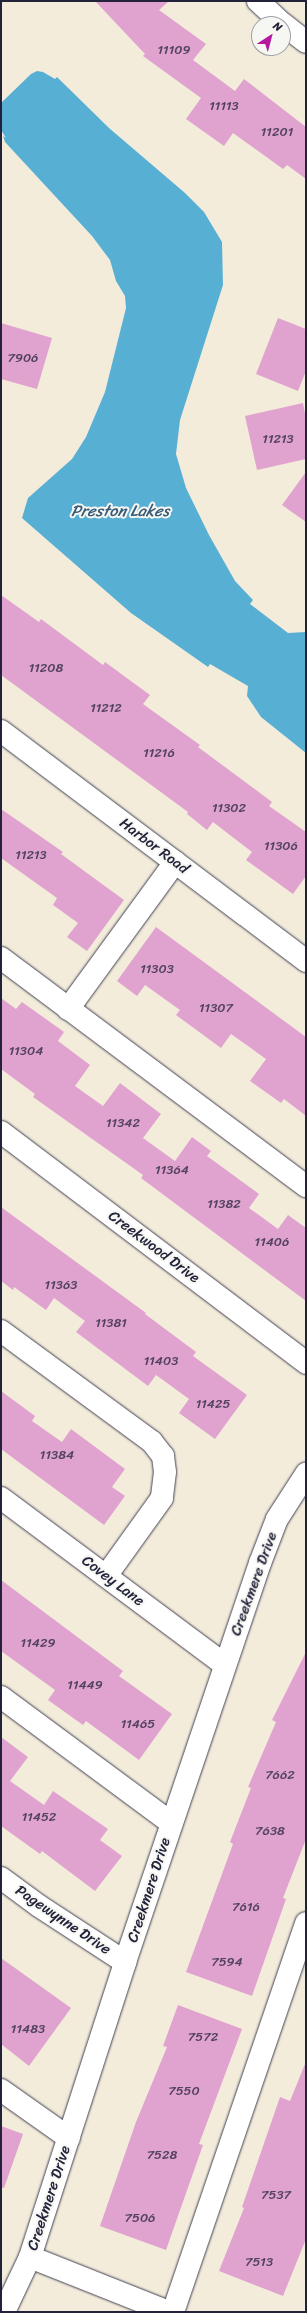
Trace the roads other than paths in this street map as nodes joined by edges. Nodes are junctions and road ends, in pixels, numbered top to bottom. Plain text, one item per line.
1 (258, 1) edge
2 (274, 16) edge
3 (291, 30) edge
4 (306, 42) edge
5 (1, 731) edge
6 (175, 862) junction
7 (1, 958) edge
8 (306, 961) edge
9 (68, 1009) junction
10 (1, 1132) edge
11 (306, 1186) edge
12 (1, 1330) edge
13 (306, 1363) edge
14 (306, 1474) edge
15 (1, 1498) edge
16 (106, 1576) junction
17 (224, 1664) junction
18 (1, 1697) edge
19 (172, 1823) junction
20 (1, 1878) edge
21 (306, 1923) edge
22 (125, 1962) junction
23 (1, 2090) edge
24 (69, 2138) junction
25 (30, 2257) junction
26 (4, 2312) edge
27 (168, 2312) edge
28 (173, 2312) edge

1 - 2 street
3 - 4 street
5 - 6 street, Harbor Road
6 - 8 street, Harbor Road
6 - 9 street
7 - 9 street
9 - 11 street
10 - 13 street, Creekwood Drive
12 - 16 street
14 - 17 street, Creekmere Drive
15 - 16 street, Covey Lane
16 - 17 street, Covey Lane
17 - 19 street, Creekmere Drive
18 - 19 street
19 - 22 street, Creekmere Drive
20 - 22 street, Pagewynne Drive
21 - 28 street
22 - 24 street, Creekmere Drive
23 - 24 street
24 - 25 street, Creekmere Drive
25 - 26 street, Creekmere Drive
25 - 27 street

